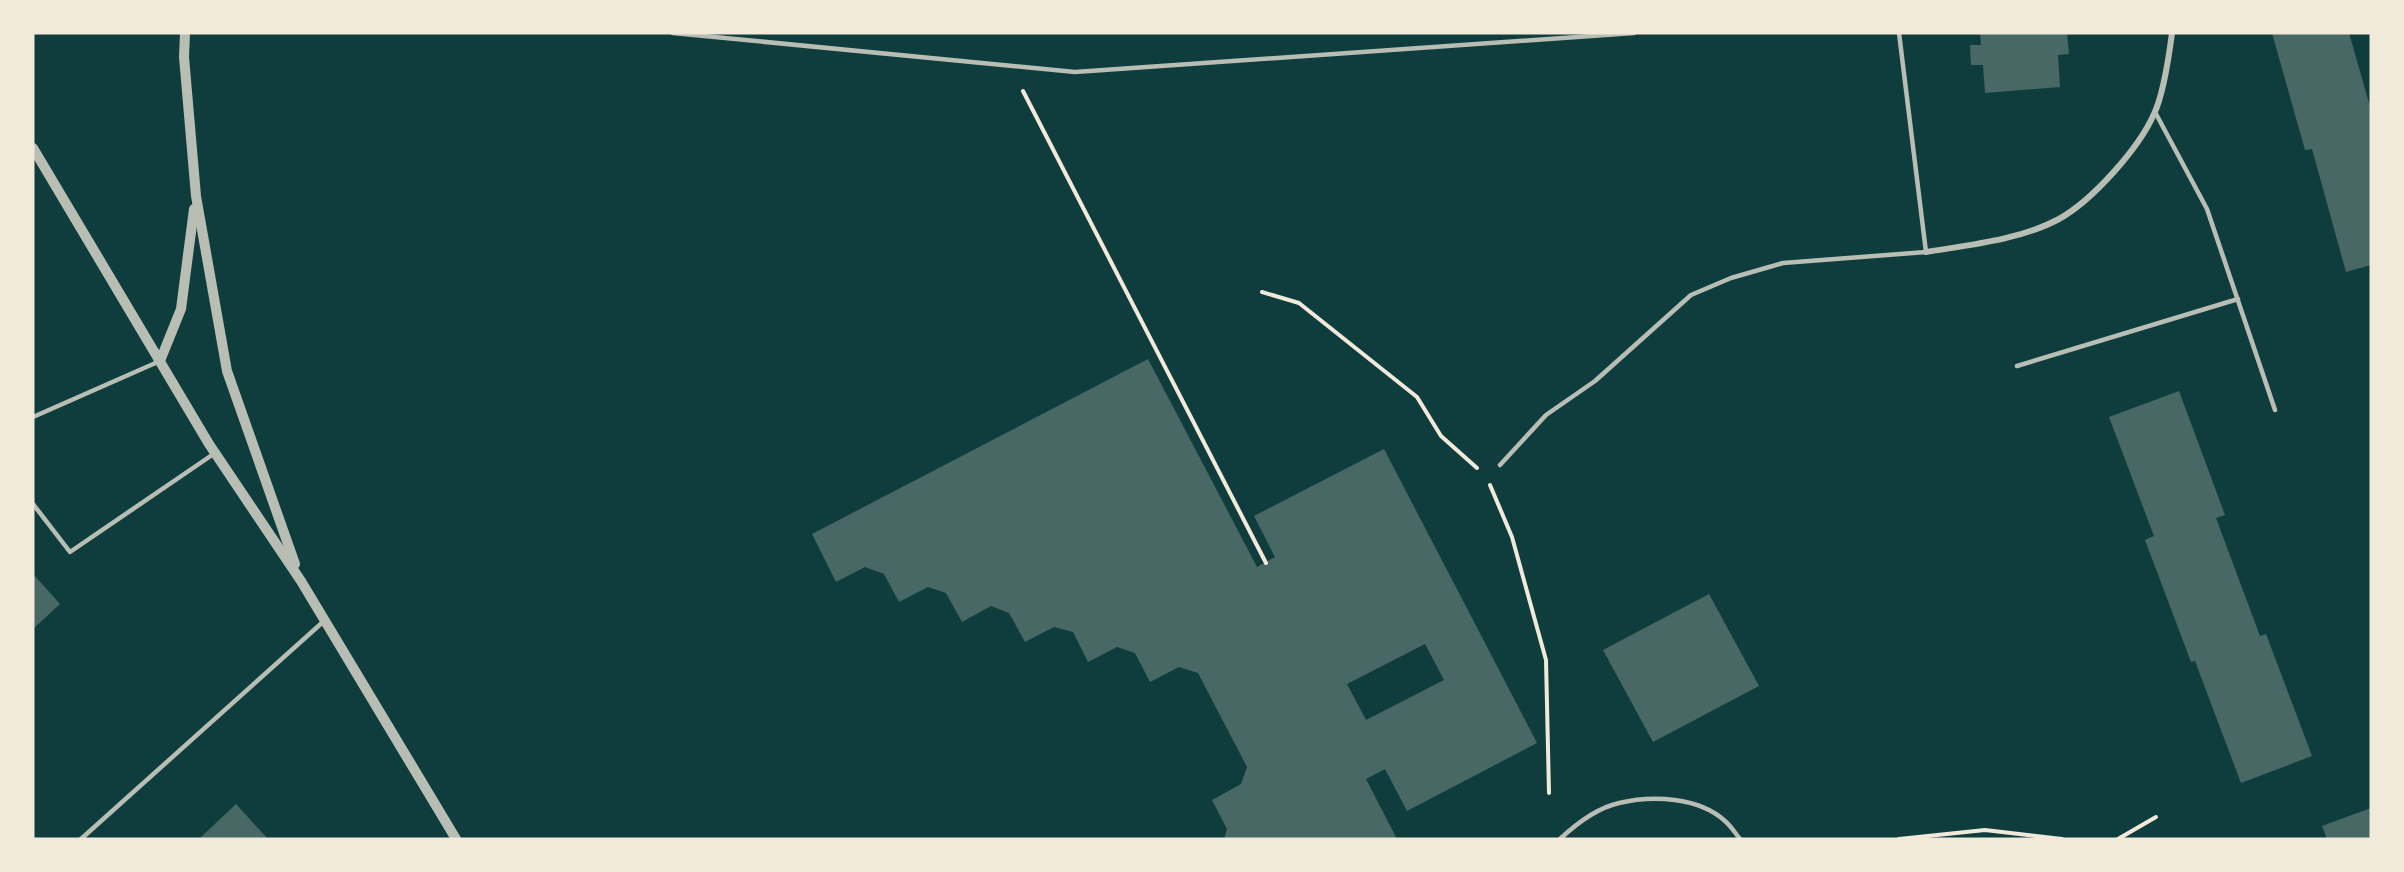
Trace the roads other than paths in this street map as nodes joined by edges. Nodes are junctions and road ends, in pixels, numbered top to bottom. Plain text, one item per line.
1 (185, 33) edge
2 (673, 33) edge
3 (1634, 33) edge
4 (1899, 33) edge
5 (2172, 33) edge
6 (2155, 112) junction
7 (33, 148) edge
8 (196, 196) junction
9 (1926, 252) junction
10 (2238, 299) junction
11 (160, 361) junction
12 (2017, 366) dead end
13 (2275, 410) dead end
14 (33, 417) edge
15 (215, 453) junction
16 (1500, 465) road end
17 (33, 504) edge
18 (301, 581) junction
19 (324, 621) junction
20 (81, 839) edge
21 (456, 839) edge
22 (1560, 839) edge
23 (1740, 839) edge

1 - 8 street
2 - 3 lane
4 - 9 lane
5 - 6 street
6 - 9 street
6 - 10 lane
7 - 11 street
8 - 11 street
8 - 18 street
9 - 16 lane
10 - 12 lane
10 - 13 lane
11 - 14 lane
11 - 15 street
15 - 17 lane
15 - 18 street
18 - 19 street
19 - 20 lane
19 - 21 street
22 - 23 lane

